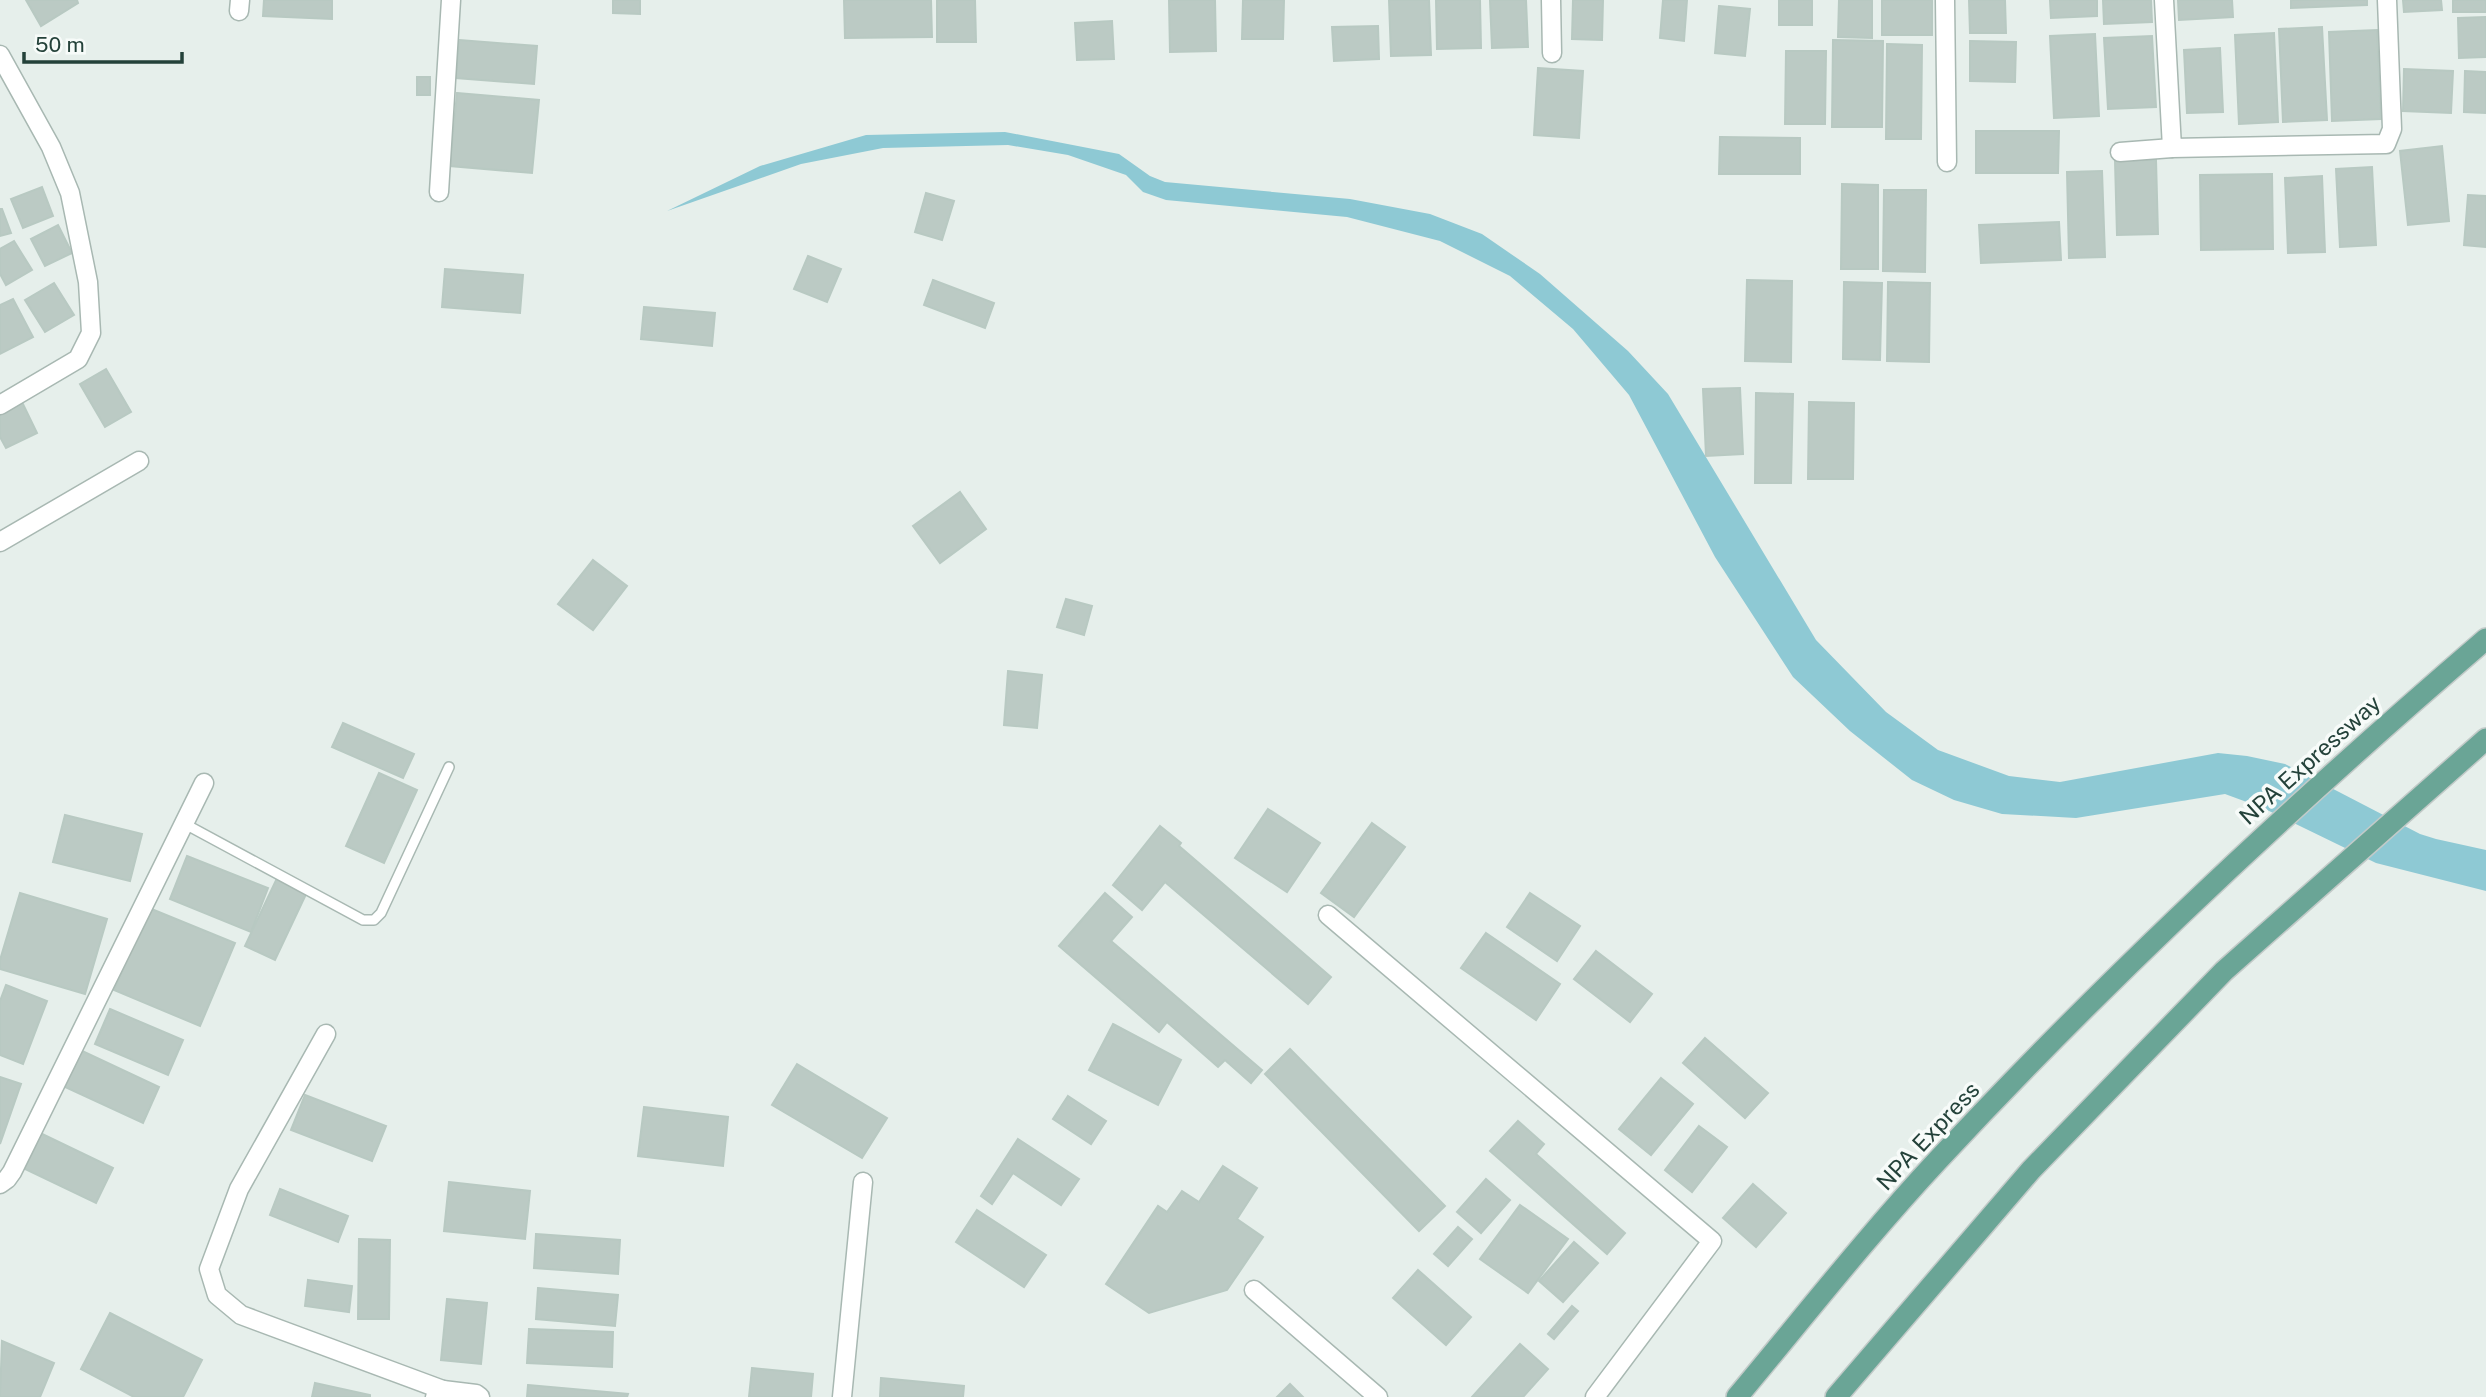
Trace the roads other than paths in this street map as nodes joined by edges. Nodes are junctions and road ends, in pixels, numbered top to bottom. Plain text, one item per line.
1 (452, 0) edge
2 (1551, 0) edge
3 (1945, 0) edge
4 (2164, 0) edge
5 (2387, 0) edge
6 (1552, 53) dead end
7 (0, 55) edge
8 (2172, 148) junction
9 (2120, 152) dead end
10 (1947, 162) dead end
11 (439, 192) dead end
12 (0, 405) edge
13 (139, 461) dead end
14 (0, 542) edge
15 (2486, 639) edge
16 (2486, 740) edge
17 (449, 766) dead end
18 (204, 783) dead end
19 (185, 824) junction
20 (1328, 915) dead end
21 (2172, 923) joint
22 (326, 1034) dead end
23 (863, 1182) dead end
24 (0, 1184) edge
25 (1254, 1290) dead end
26 (439, 1394) edge
27 (480, 1397) edge
28 (842, 1397) edge
29 (1378, 1397) edge
30 (1595, 1397) edge
31 (1737, 1397) edge
32 (1836, 1397) edge

1 - 11 street
2 - 6 street
3 - 10 street
4 - 8 street
5 - 8 street
7 - 12 street
8 - 9 street
13 - 14 street
15 - 21 main road, NPA Expressway
16 - 32 main road
17 - 19 lane
18 - 19 street
19 - 24 street
20 - 30 street
21 - 31 main road, NPA Express
22 - 26 street
23 - 28 street
25 - 29 street
26 - 27 street

